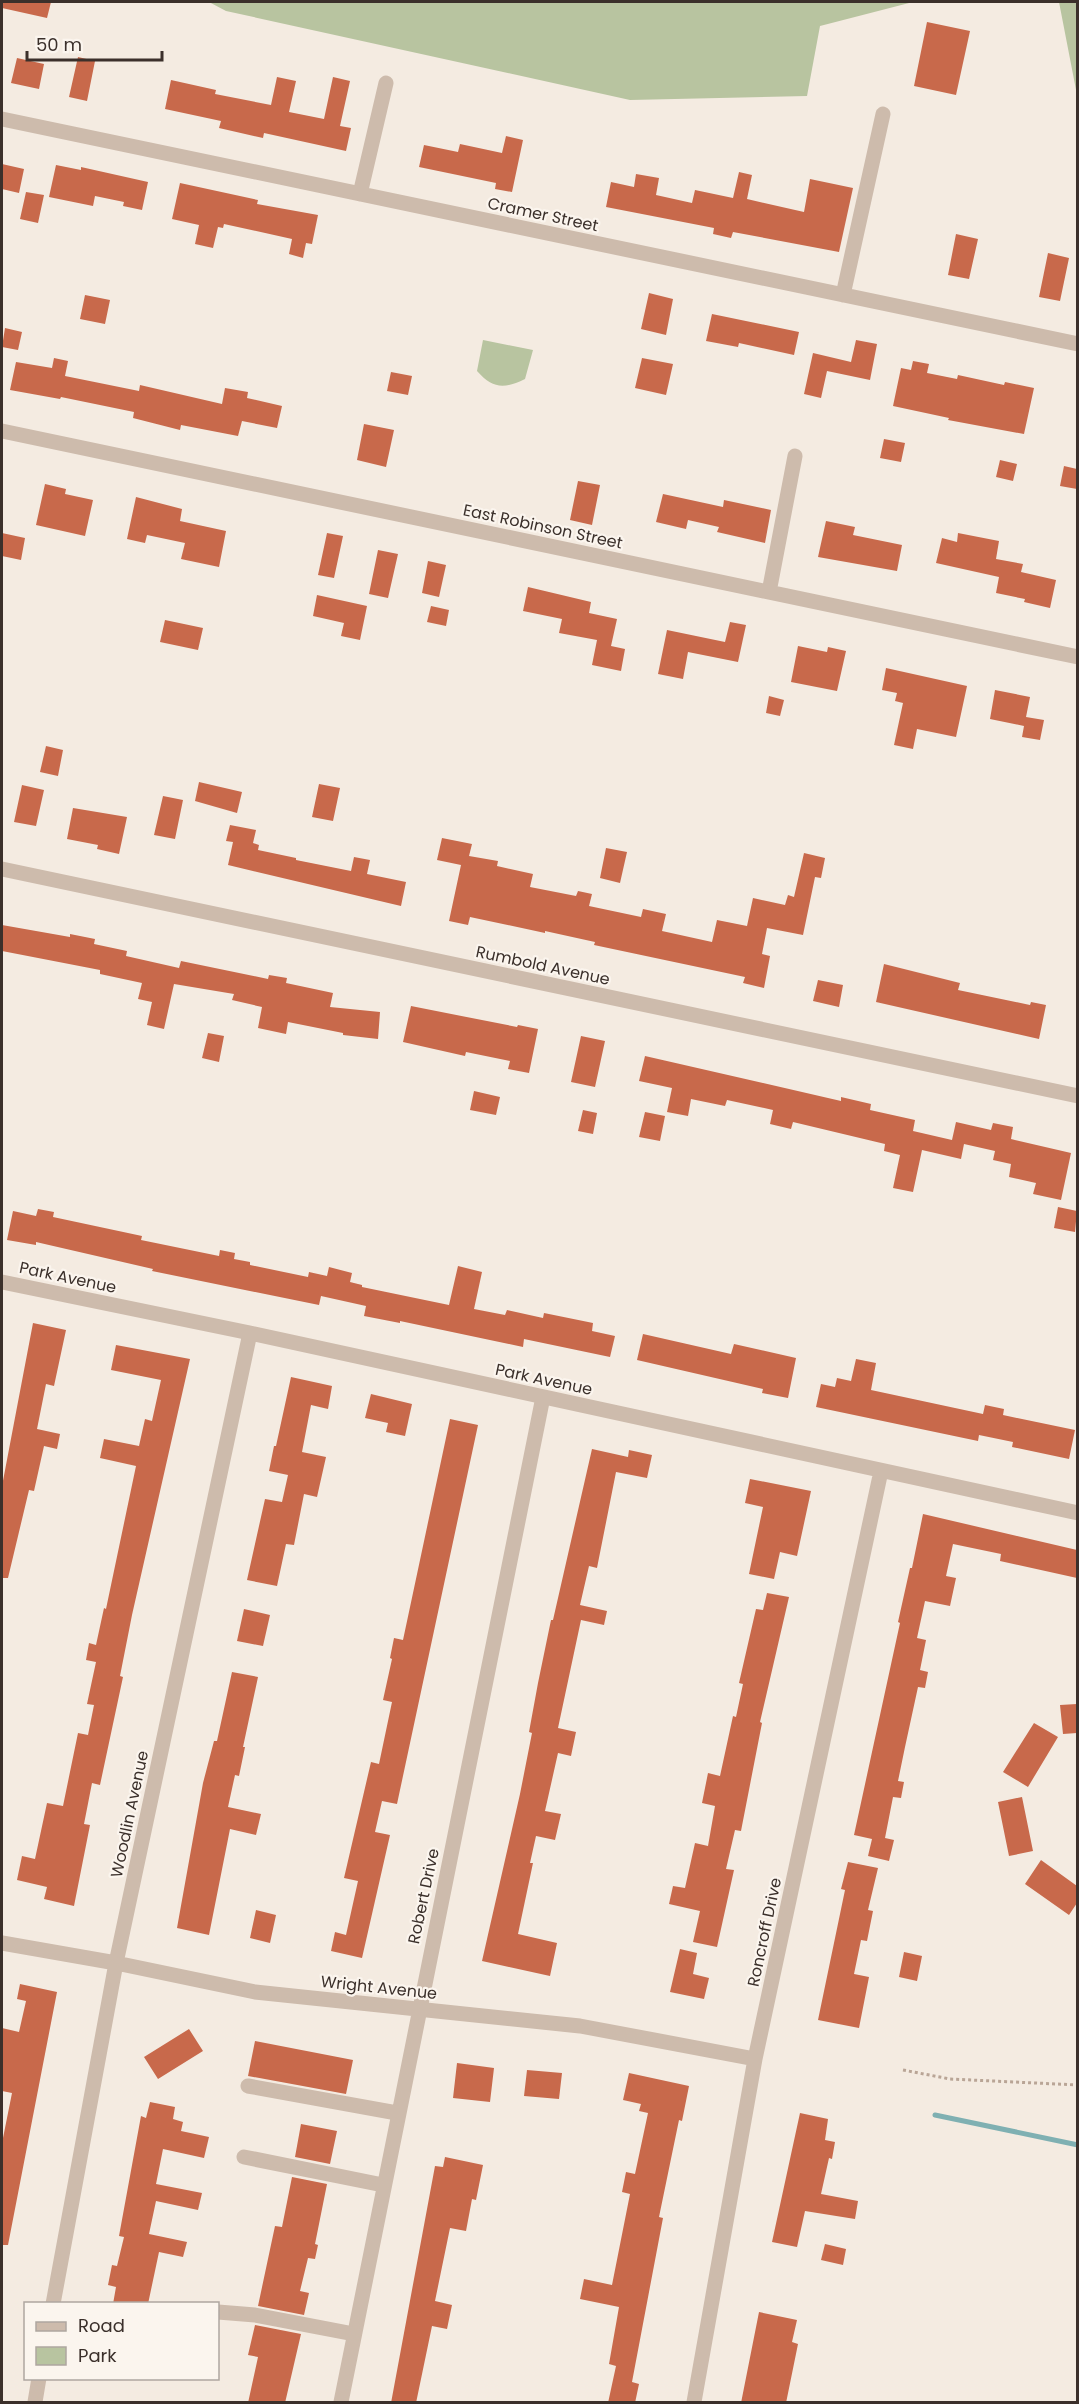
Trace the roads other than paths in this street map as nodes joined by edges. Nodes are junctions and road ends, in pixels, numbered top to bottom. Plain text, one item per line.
1 (386, 83) dead end
2 (883, 114) dead end
3 (2, 119) edge
4 (360, 194) junction
5 (843, 295) junction
6 (1077, 344) edge
7 (2, 431) edge
8 (795, 456) dead end
9 (769, 592) junction
10 (1077, 657) edge
11 (2, 869) edge
12 (1077, 1096) edge
13 (2, 1282) edge
14 (250, 1333) junction
15 (543, 1397) junction
16 (882, 1471) junction
17 (1077, 1513) edge
18 (2, 1943) edge
19 (116, 1963) junction
20 (418, 2009) junction
21 (755, 2059) junction
22 (248, 2086) dead end
23 (397, 2113) junction
24 (244, 2157) dead end
25 (383, 2185) junction
26 (53, 2302) edge
27 (219, 2312) edge
28 (354, 2334) junction
29 (39, 2380) edge
30 (35, 2403) edge
31 (340, 2403) edge
32 (694, 2403) edge

1 - 4 street
2 - 5 street
3 - 4 street, Cramer Street
4 - 5 street, Cramer Street
5 - 6 street, Cramer Street
7 - 9 street, East Robinson Street
8 - 9 street
9 - 10 street, East Robinson Street
11 - 12 street, Rumbold Avenue
13 - 14 street, Park Avenue
14 - 15 street, Park Avenue
14 - 19 street, Woodlin Avenue
15 - 16 street, Park Avenue
15 - 20 street, Robert Drive
16 - 17 street, Park Avenue
16 - 21 street, Roncroff Drive
18 - 19 street, Wright Avenue
19 - 20 street, Wright Avenue
19 - 26 street, Woodlin Avenue
20 - 21 street, Wright Avenue
20 - 23 street, Robert Drive
21 - 32 street, Roncroff Drive
22 - 23 street
23 - 25 street, Robert Drive
24 - 25 street
25 - 28 street, Robert Drive
27 - 28 street
28 - 31 street, Robert Drive
29 - 30 street

